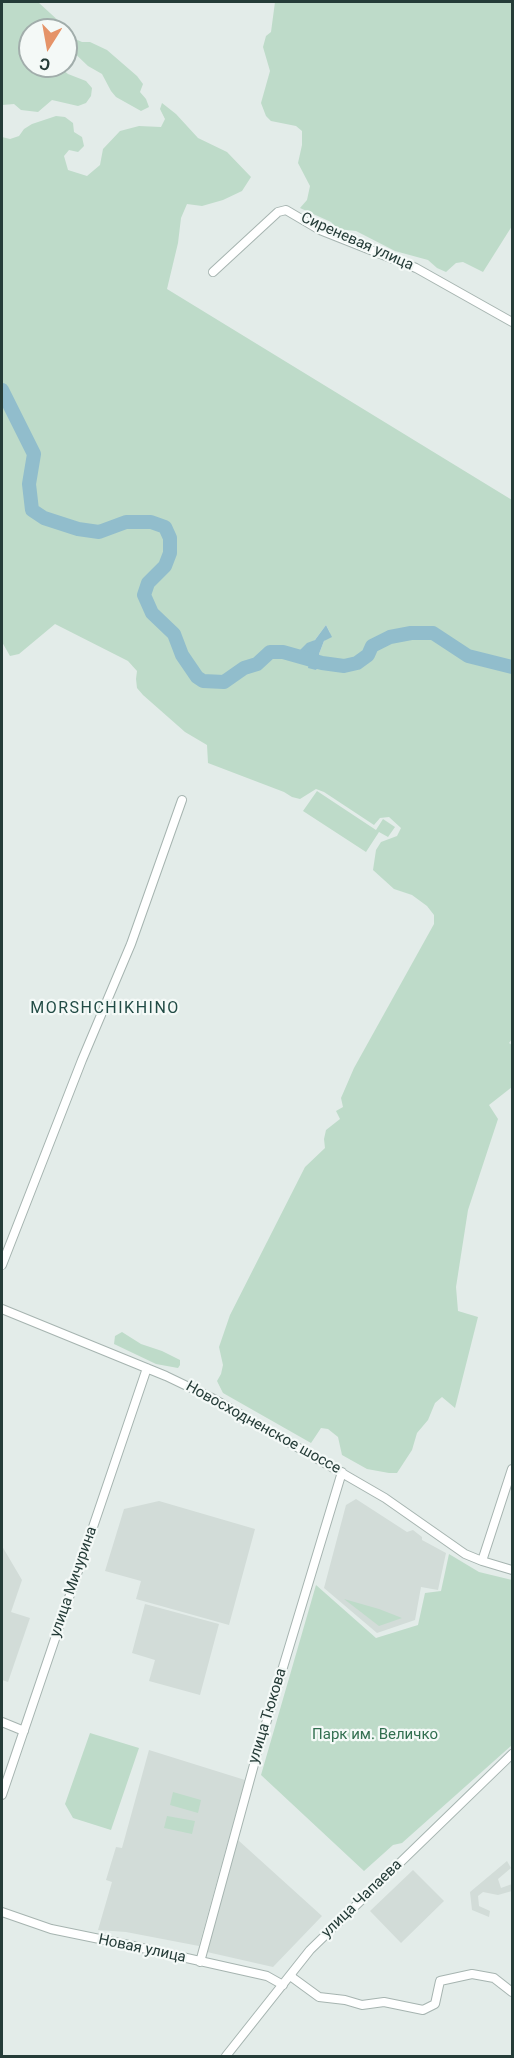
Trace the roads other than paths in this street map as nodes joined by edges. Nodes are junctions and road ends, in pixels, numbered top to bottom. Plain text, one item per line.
1 (213, 272) dead end
2 (513, 322) edge
3 (182, 800) dead end
4 (2, 1264) edge
5 (2, 1309) edge
6 (147, 1368) junction
7 (513, 1469) edge
8 (342, 1472) junction
9 (482, 1561) junction
10 (513, 1570) edge
11 (2, 1722) edge
12 (24, 1731) junction
13 (513, 1754) edge
14 (2, 1795) edge
15 (2, 1912) edge
16 (200, 1962) junction
17 (291, 1974) junction
18 (283, 1985) junction
19 (513, 1992) edge
20 (226, 2056) edge

1 - 2 street, Сиреневая улица
3 - 4 street
5 - 6 street, Новосходненское шоссе
6 - 8 street, Новосходненское шоссе
6 - 12 street, улица Мичурина
7 - 9 street
8 - 9 street, Новосходненское шоссе
8 - 16 street, улица Тюкова
9 - 10 street, Новосходненское шоссе
11 - 12 street
12 - 14 street, улица Мичурина
13 - 17 street, улица Чапаева
15 - 16 street, Новая улица
16 - 18 street, Новая улица
17 - 18 street, улица Чапаева
17 - 19 street
18 - 20 street, улица Чапаева

